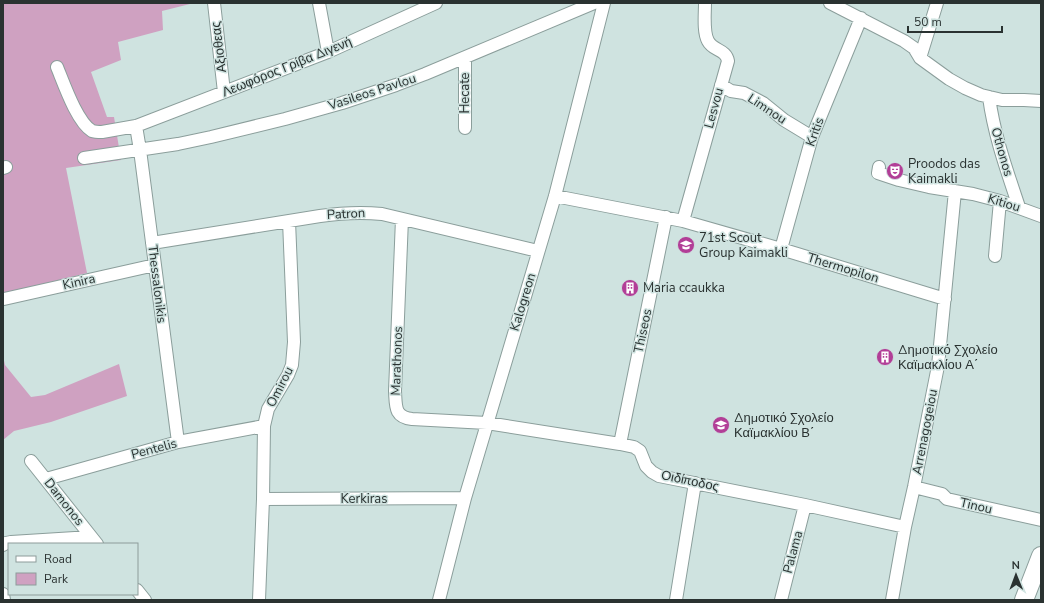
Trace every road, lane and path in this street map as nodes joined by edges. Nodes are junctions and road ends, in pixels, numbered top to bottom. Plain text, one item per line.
1 (214, 3) edge
2 (319, 3) edge
3 (436, 3) edge
4 (594, 3) edge
5 (604, 3) edge
6 (705, 3) edge
7 (830, 3) edge
8 (937, 3) edge
9 (419, 7) edge
10 (861, 18) junction
11 (328, 52) junction
12 (465, 58) junction
13 (920, 58) junction
14 (57, 67) dead end
15 (721, 85) junction
16 (224, 92) junction
17 (989, 97) junction
18 (1041, 101) edge
19 (136, 126) junction
20 (465, 128) dead end
21 (812, 137) junction
22 (140, 150) junction
23 (84, 158) dead end
24 (879, 168) dead end
25 (955, 191) junction
26 (555, 196) junction
27 (1000, 201) junction
28 (1019, 207) junction
29 (1041, 216) edge
30 (666, 218) junction
31 (402, 219) junction
32 (289, 221) junction
33 (683, 221) junction
34 (152, 243) junction
35 (781, 249) junction
36 (538, 251) junction
37 (995, 256) dead end
38 (155, 265) junction
39 (4, 299) edge
40 (945, 299) junction
41 (487, 423) junction
42 (264, 426) junction
43 (178, 442) junction
44 (620, 444) junction
45 (31, 461) dead end
46 (46, 479) junction
47 (695, 483) junction
48 (914, 487) junction
49 (465, 498) junction
50 (263, 499) junction
51 (805, 505) junction
52 (1041, 520) edge
53 (905, 527) junction
54 (94, 541) edge
55 (4, 544) edge
56 (1041, 556) edge
57 (3, 594) edge
58 (4, 600) edge
59 (259, 600) edge
60 (439, 600) edge
61 (676, 600) edge
62 (781, 600) edge
63 (892, 600) edge
64 (1024, 600) edge

1 - 16 street, Αξιοθεας
2 - 11 street
3 - 9 street, Λεωφόρος Γρίβα Διγενή
4 - 12 street, Vasileos Pavlou
5 - 26 street, Kalogreon
6 - 15 street, Lesvou
7 - 10 street
8 - 13 street
9 - 11 street, Λεωφόρος Γρίβα Διγενή
10 - 13 street
10 - 21 street, Kritis
11 - 16 street, Λεωφόρος Γρίβα Διγενή
12 - 20 street, Hecate
12 - 22 street, Vasileos Pavlou
13 - 17 street
14 - 19 street, Λεωφόρος Γρίβα Διγενή
15 - 21 street, Limnou
15 - 33 street, Lesvou
16 - 19 street, Λεωφόρος Γρίβα Διγενή
17 - 18 street
17 - 28 street, Othonos
19 - 22 street, Thessalonikis
21 - 35 street, Kritis
22 - 23 street, Vasileos Pavlou
22 - 34 street, Thessalonikis
24 - 25 street, Kitiou
25 - 27 street, Kitiou
25 - 40 street, Arrenagogeiou
26 - 30 street, Thermopilon
26 - 36 street, Kalogreon
27 - 28 street, Kitiou
27 - 37 street
28 - 29 street, Kitiou
30 - 33 street, Thermopilon
30 - 44 street, Thiseos
31 - 32 street, Patron
31 - 36 street, Patron
31 - 41 street, Marathonos
32 - 34 street, Patron
32 - 42 street, Omirou
33 - 35 street, Thermopilon
34 - 38 street, Thessalonikis
35 - 40 street, Thermopilon
36 - 41 street, Kalogreon
38 - 39 street, Kinira
38 - 43 street, Thessalonikis
40 - 48 street, Arrenagogeiou
41 - 44 street, Οιδίποδος
41 - 49 street, Kalogreon
42 - 43 street, Pentelis
42 - 50 street, Omirou
43 - 46 street, Pentelis
44 - 47 street, Οιδίποδος
45 - 46 street, Damonos
46 - 54 street, Damonos
47 - 51 street, Οιδίποδος
47 - 61 street
48 - 52 street, Tinou
48 - 53 street, Arrenagogeiou
49 - 50 street, Kerkiras
49 - 60 street, Kalogreon
50 - 59 street, Omirou
51 - 53 street, Οιδίποδος
51 - 62 street, Palama
53 - 63 street, Arrenagogeiou
54 - 55 street
56 - 64 street
57 - 58 street

